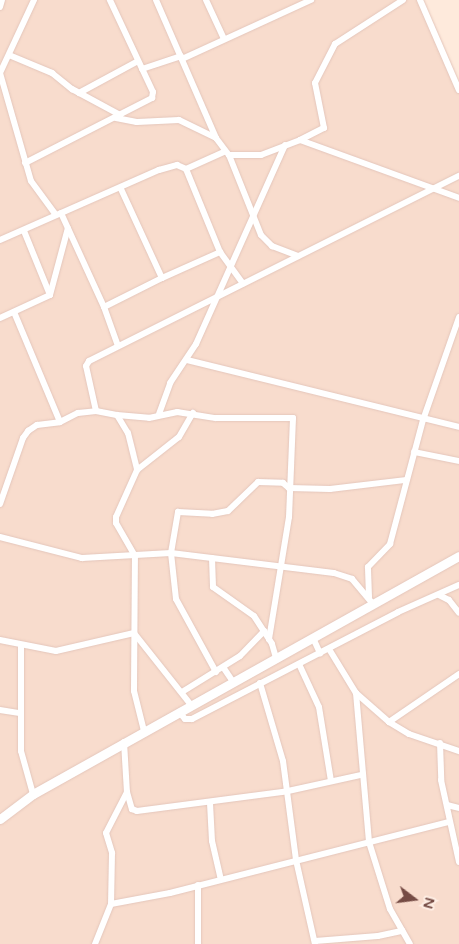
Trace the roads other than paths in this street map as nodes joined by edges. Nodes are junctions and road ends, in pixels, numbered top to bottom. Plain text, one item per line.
1 (2, 0) edge
2 (34, 0) edge
3 (110, 0) edge
4 (156, 0) edge
5 (206, 0) edge
6 (311, 0) edge
7 (403, 0) edge
8 (420, 0) edge
9 (0, 7) edge
10 (224, 39) junction
11 (9, 55) junction
12 (181, 58) junction
13 (138, 61) junction
14 (142, 69) junction
15 (0, 73) edge
16 (459, 90) edge
17 (79, 93) junction
18 (118, 116) junction
19 (216, 138) junction
20 (300, 140) junction
21 (285, 145) junction
22 (226, 154) junction
23 (26, 163) junction
24 (186, 169) junction
25 (459, 176) edge
26 (434, 188) junction
27 (121, 189) junction
28 (459, 198) edge
29 (59, 214) junction
30 (254, 219) junction
31 (68, 228) junction
32 (24, 230) junction
33 (0, 240) edge
34 (220, 252) junction
35 (298, 256) junction
36 (231, 269) junction
37 (162, 278) junction
38 (243, 284) junction
39 (50, 295) junction
40 (216, 298) junction
41 (104, 307) junction
42 (14, 312) junction
43 (459, 317) edge
44 (0, 318) edge
45 (118, 346) junction
46 (187, 360) junction
47 (96, 411) junction
48 (193, 413) junction
49 (159, 414) junction
50 (117, 415) junction
51 (423, 420) junction
52 (60, 422) junction
53 (459, 427) edge
54 (414, 452) junction
55 (459, 461) edge
56 (137, 470) junction
57 (406, 480) junction
58 (289, 488) junction
59 (0, 504) edge
60 (0, 537) edge
61 (171, 553) junction
62 (135, 556) junction
63 (459, 556) edge
64 (212, 558) junction
65 (281, 567) junction
66 (459, 585) edge
67 (439, 595) junction
68 (371, 600) junction
69 (459, 613) edge
70 (264, 631) junction
71 (134, 633) junction
72 (313, 638) junction
73 (269, 639) junction
74 (0, 640) edge
75 (21, 645) junction
76 (329, 649) junction
77 (320, 654) junction
78 (276, 658) junction
79 (299, 664) junction
80 (223, 667) junction
81 (216, 672) junction
82 (459, 674) edge
83 (236, 680) junction
84 (260, 683) junction
85 (246, 691) junction
86 (182, 692) junction
87 (356, 692) junction
88 (192, 705) junction
89 (0, 710) edge
90 (178, 712) junction
91 (20, 713) junction
92 (389, 722) junction
93 (144, 732) junction
94 (124, 742) junction
95 (440, 743) junction
96 (459, 750) edge
97 (361, 775) junction
98 (331, 781) junction
99 (288, 791) junction
100 (127, 792) junction
101 (33, 794) junction
102 (210, 803) junction
103 (447, 805) junction
104 (459, 808) edge
105 (1, 817) edge
106 (449, 822) junction
107 (369, 842) junction
108 (296, 860) junction
109 (459, 862) edge
110 (221, 879) junction
111 (198, 885) junction
112 (111, 904) junction
113 (402, 931) junction
114 (315, 942) edge
115 (94, 944) edge
116 (198, 944) edge
117 (410, 944) edge

1 - 9 street
2 - 11 street
3 - 13 street
4 - 12 street
5 - 10 street
6 - 10 street
7 - 20 street
8 - 16 street
10 - 12 street
11 - 15 street
11 - 17 street
12 - 14 street
12 - 19 street
13 - 14 street
13 - 17 street
14 - 18 street
15 - 23 street
17 - 18 street
18 - 19 street
18 - 23 street
19 - 22 street
20 - 21 street
20 - 26 street
21 - 22 street
21 - 30 street
22 - 24 street
22 - 30 street
23 - 29 street
24 - 27 street
24 - 34 street
25 - 26 street
26 - 28 street
26 - 35 street
27 - 29 street
27 - 37 street
29 - 31 street
29 - 32 street
30 - 35 street
30 - 36 street
31 - 39 street
31 - 41 street
32 - 33 street
32 - 39 street
34 - 36 street
34 - 37 street
35 - 38 street
36 - 38 street
36 - 40 street
37 - 41 street
38 - 40 street
39 - 42 street
40 - 45 street
40 - 46 street
41 - 45 street
42 - 44 street
42 - 52 street
43 - 51 street
45 - 47 street
46 - 49 street
46 - 51 street
47 - 50 street
47 - 52 street
48 - 49 street
48 - 56 street
48 - 58 street
49 - 50 street
50 - 56 street
51 - 53 street
51 - 54 street
52 - 59 street
54 - 55 street
54 - 57 street
56 - 62 street
57 - 58 street
57 - 68 street
58 - 61 street
58 - 65 street
60 - 62 street
61 - 62 street
61 - 64 street
61 - 81 street
62 - 71 street
63 - 68 street
64 - 65 street
64 - 70 street
65 - 68 street
65 - 73 street
66 - 67 street
67 - 69 street
67 - 76 street
68 - 72 street
70 - 73 street
70 - 80 street
71 - 75 street
71 - 86 street
71 - 93 street
72 - 77 street
72 - 78 street
73 - 78 street
74 - 75 street
75 - 91 street
76 - 77 street
76 - 87 street
77 - 79 street
78 - 83 street
79 - 84 street
79 - 98 street
80 - 81 street
80 - 83 street
81 - 86 street
82 - 92 street
83 - 85 street
83 - 88 street
84 - 85 street
84 - 99 street
85 - 90 street
86 - 88 street
87 - 92 street
87 - 97 street
88 - 90 street
89 - 91 street
90 - 93 street
91 - 101 street
92 - 95 street
93 - 94 street
94 - 100 street
94 - 101 street
95 - 96 street
95 - 103 street
97 - 98 street
97 - 107 street
98 - 99 street
99 - 102 street
99 - 108 street
100 - 102 street
100 - 112 street
101 - 105 street
102 - 110 street
103 - 104 street
103 - 106 street
106 - 107 street
106 - 109 street
107 - 108 street
107 - 113 street
108 - 110 street
108 - 114 street
110 - 111 street
111 - 112 street
111 - 116 street
112 - 115 street
113 - 114 street
113 - 117 street

